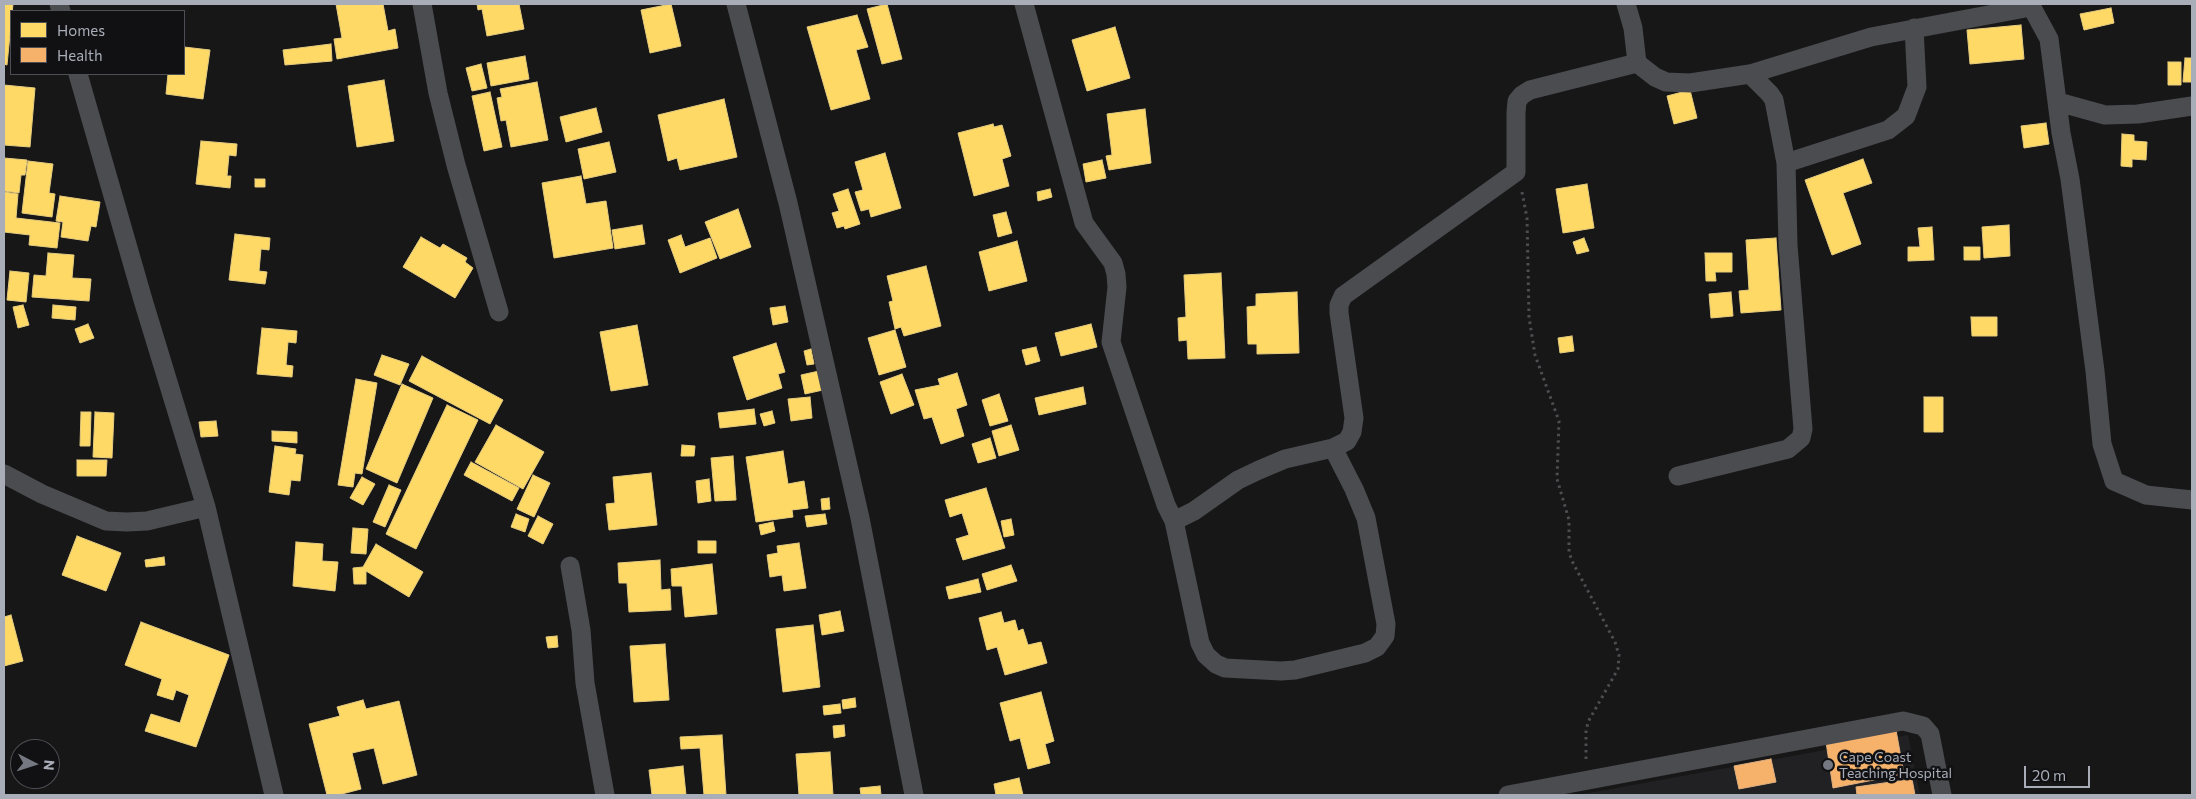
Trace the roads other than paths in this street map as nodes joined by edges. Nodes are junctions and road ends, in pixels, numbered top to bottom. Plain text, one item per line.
1 (422, 4) edge
2 (736, 4) edge
3 (1024, 4) edge
4 (1626, 4) edge
5 (2030, 6) edge
6 (1914, 28) junction
7 (1636, 63) junction
8 (1750, 74) junction
9 (78, 75) edge
10 (2058, 102) junction
11 (2192, 106) edge
12 (1786, 163) junction
13 (499, 312) dead end
14 (1333, 448) junction
15 (4, 474) edge
16 (1678, 476) dead end
17 (2192, 500) edge
18 (206, 507) junction
19 (1174, 521) junction
20 (570, 566) dead end
21 (274, 795) edge
22 (605, 795) edge
23 (914, 795) edge
24 (1508, 795) edge
25 (1942, 795) edge

1 - 13 street
2 - 23 street
3 - 19 street
4 - 7 street
5 - 6 street
5 - 10 street
6 - 8 street
6 - 12 street
7 - 8 street
7 - 14 street
8 - 12 street
9 - 18 street
10 - 11 street
10 - 17 street
12 - 16 street
14 - 19 street
14 - 19 street
15 - 18 street
18 - 21 street
20 - 22 street
24 - 25 street

